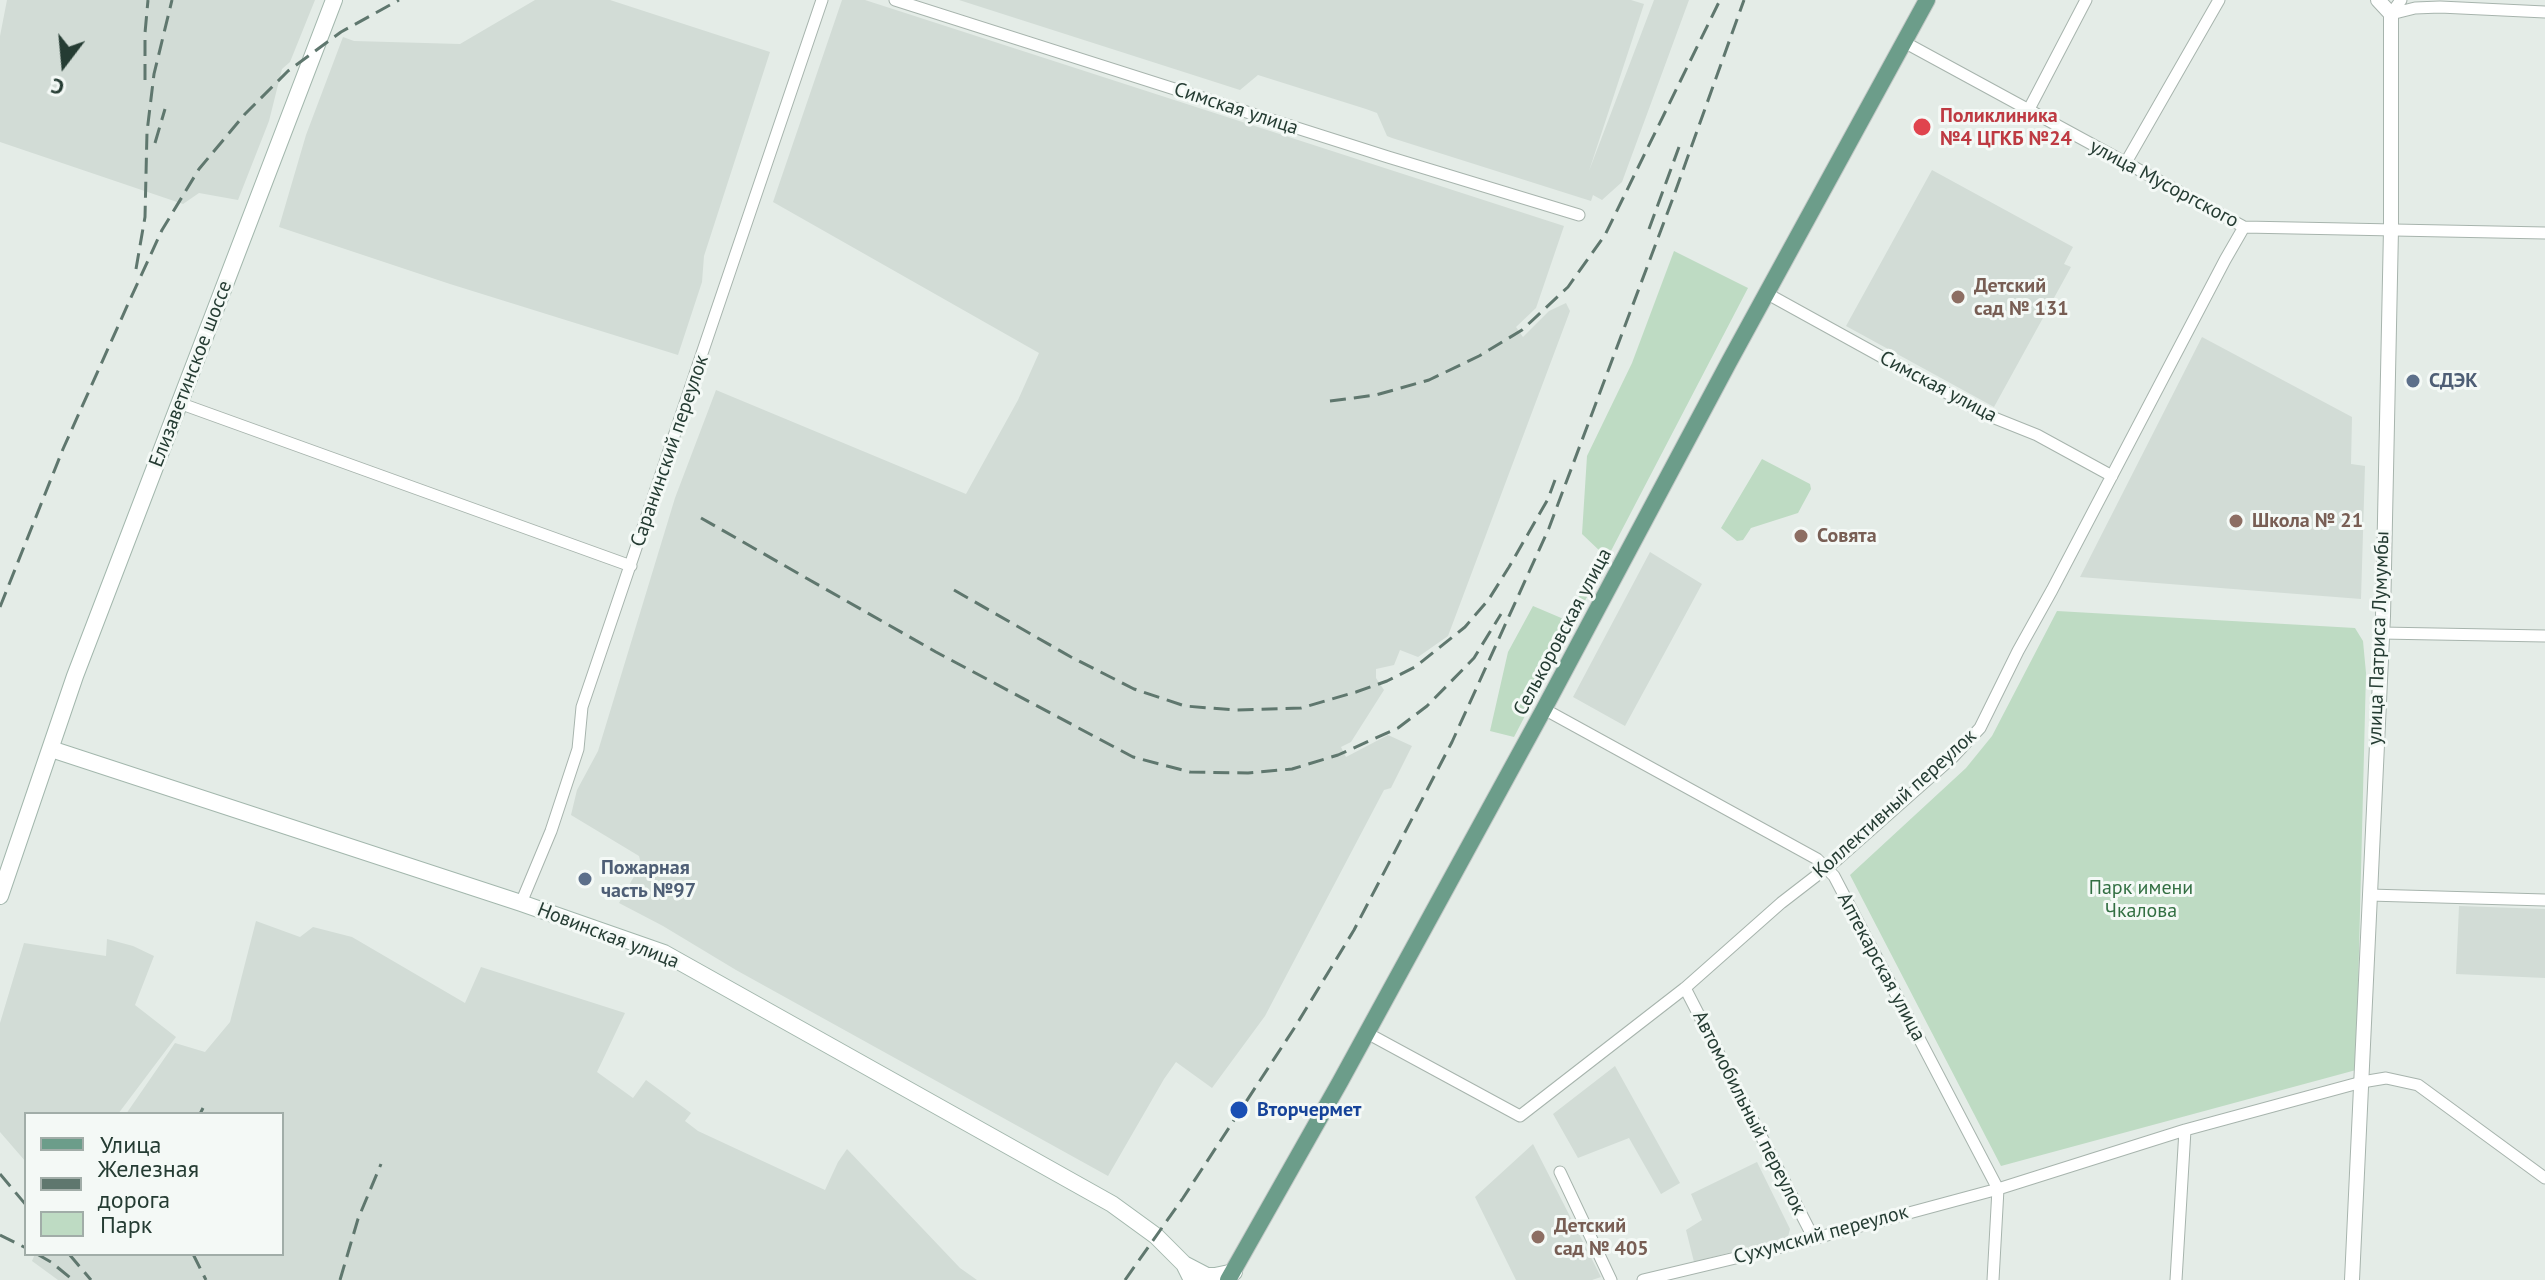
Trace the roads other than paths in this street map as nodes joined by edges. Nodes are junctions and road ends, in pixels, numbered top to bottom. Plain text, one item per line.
1 (334, 0) edge
2 (822, 0) edge
3 (895, 0) edge
4 (1927, 0) edge
5 (2086, 0) edge
6 (2219, 0) edge
7 (2378, 0) edge
8 (2401, 0) edge
9 (2545, 12) edge
10 (2391, 14) junction
11 (1904, 42) junction
12 (2028, 111) junction
13 (2125, 164) junction
14 (1579, 215) dead end
15 (2244, 227) junction
16 (2391, 229) junction
17 (2545, 233) edge
18 (1766, 293) junction
19 (179, 403) junction
20 (2112, 476) junction
21 (631, 566) junction
22 (2381, 633) junction
23 (2545, 636) edge
24 (1544, 709) junction
25 (51, 749) junction
26 (1826, 867) junction
27 (2369, 895) junction
28 (0, 896) edge
29 (2545, 900) edge
30 (521, 903) junction
31 (1685, 988) junction
32 (1367, 1033) junction
33 (2362, 1082) junction
34 (2185, 1130) junction
35 (1560, 1172) dead end
36 (2545, 1178) edge
37 (1998, 1189) junction
38 (1813, 1237) junction
39 (1184, 1264) junction
40 (1231, 1276) edge
41 (1192, 1280) edge
42 (1611, 1280) edge
43 (1643, 1280) edge
44 (1993, 1280) edge
45 (2176, 1280) edge
46 (2352, 1280) edge

1 - 19 main road, Елизаветинское шоссе
2 - 21 street, Саранинский переулок
3 - 14 street, Симская улица
4 - 11 main road, Селькоровская улица
5 - 12 street
6 - 13 street
7 - 10 street
8 - 10 street
9 - 10 street
10 - 16 street, улица Патриса Лумумбы
11 - 12 street, улица Мусоргского
11 - 18 main road, Селькоровская улица
12 - 13 street, улица Мусоргского
13 - 15 street, улица Мусоргского
15 - 16 street, улица Мусоргского
15 - 20 street, Коллективный переулок
16 - 17 street, улица Мусоргского
16 - 22 street, улица Патриса Лумумбы
18 - 20 street, Симская улица
18 - 24 main road, Селькоровская улица
19 - 21 street
19 - 25 main road, Елизаветинское шоссе
20 - 26 street, Коллективный переулок
21 - 30 street, Саранинский переулок
22 - 23 street
22 - 27 street, улица Патриса Лумумбы
24 - 26 street, Аптекарская улица
24 - 32 main road, Селькоровская улица
25 - 28 main road, Елизаветинское шоссе
25 - 30 main road, Новинская улица
26 - 31 street, Коллективный переулок
26 - 37 street, Аптекарская улица
27 - 29 street
27 - 33 street, улица Патриса Лумумбы
30 - 39 main road, Новинская улица
31 - 32 street, Коллективный переулок
31 - 38 street, Автомобильный переулок
32 - 40 main road, Селькоровская улица
33 - 34 street, Сухумский переулок
33 - 36 street, Сухумский переулок
33 - 46 street, улица Патриса Лумумбы
34 - 37 street, Сухумский переулок
34 - 45 street
35 - 42 street
37 - 38 street, Сухумский переулок
37 - 44 street
38 - 43 street, Сухумский переулок
39 - 40 main road
39 - 41 main road, Новинская улица

